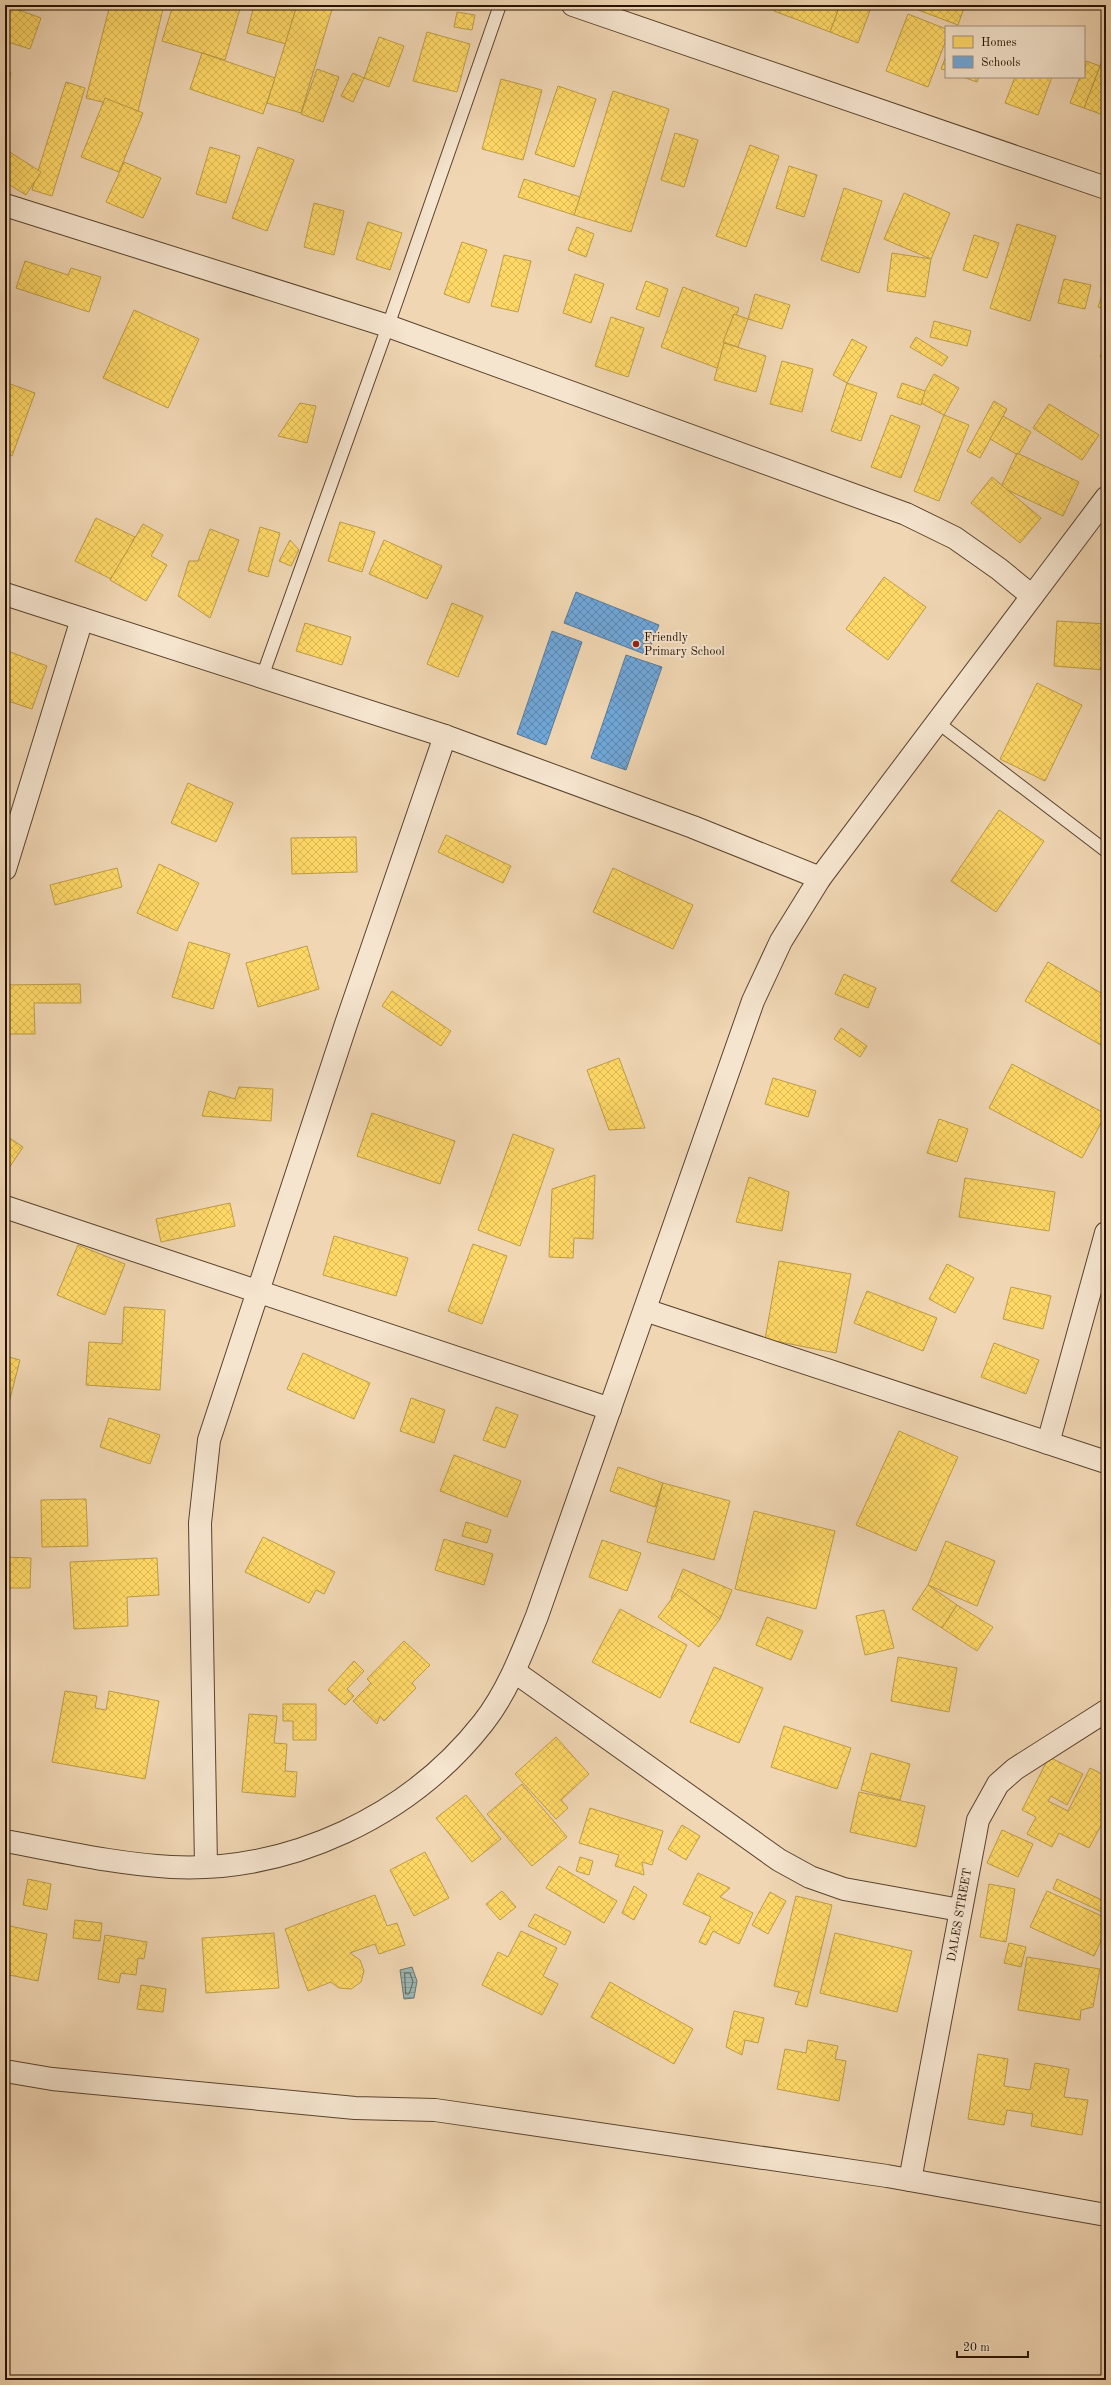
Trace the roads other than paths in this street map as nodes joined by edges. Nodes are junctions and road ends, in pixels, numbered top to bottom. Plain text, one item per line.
1 (500, 5) edge
2 (573, 5) edge
3 (1106, 188) edge
4 (5, 205) edge
5 (388, 326) junction
6 (1106, 498) edge
7 (5, 594) edge
8 (1032, 596) junction
9 (82, 619) junction
10 (262, 677) junction
11 (937, 722) junction
12 (445, 736) junction
13 (1106, 851) edge
14 (5, 869) edge
15 (820, 878) junction
16 (5, 1207) edge
17 (1106, 1233) edge
18 (258, 1291) junction
19 (645, 1310) junction
20 (610, 1409) junction
21 (1048, 1443) junction
22 (1106, 1462) edge
23 (515, 1672) junction
24 (1106, 1711) edge
25 (5, 1841) edge
26 (206, 1866) junction
27 (960, 1910) junction
28 (5, 2071) edge
29 (910, 2180) junction
30 (1106, 2215) edge

1 - 5 lane
2 - 3 street
4 - 5 street
5 - 8 street
5 - 10 lane
6 - 8 street
7 - 9 street
8 - 11 street
9 - 10 street
9 - 14 street
10 - 12 street
11 - 13 lane
11 - 15 street
12 - 15 street
12 - 18 street
15 - 19 street
16 - 18 street
17 - 21 street
18 - 20 street
18 - 26 street
19 - 20 street
19 - 21 street
20 - 23 street
21 - 22 street
23 - 26 street
23 - 27 street
24 - 27 street, DALES STREET
25 - 26 street
27 - 29 street, DALES STREET
28 - 29 street
29 - 30 street

